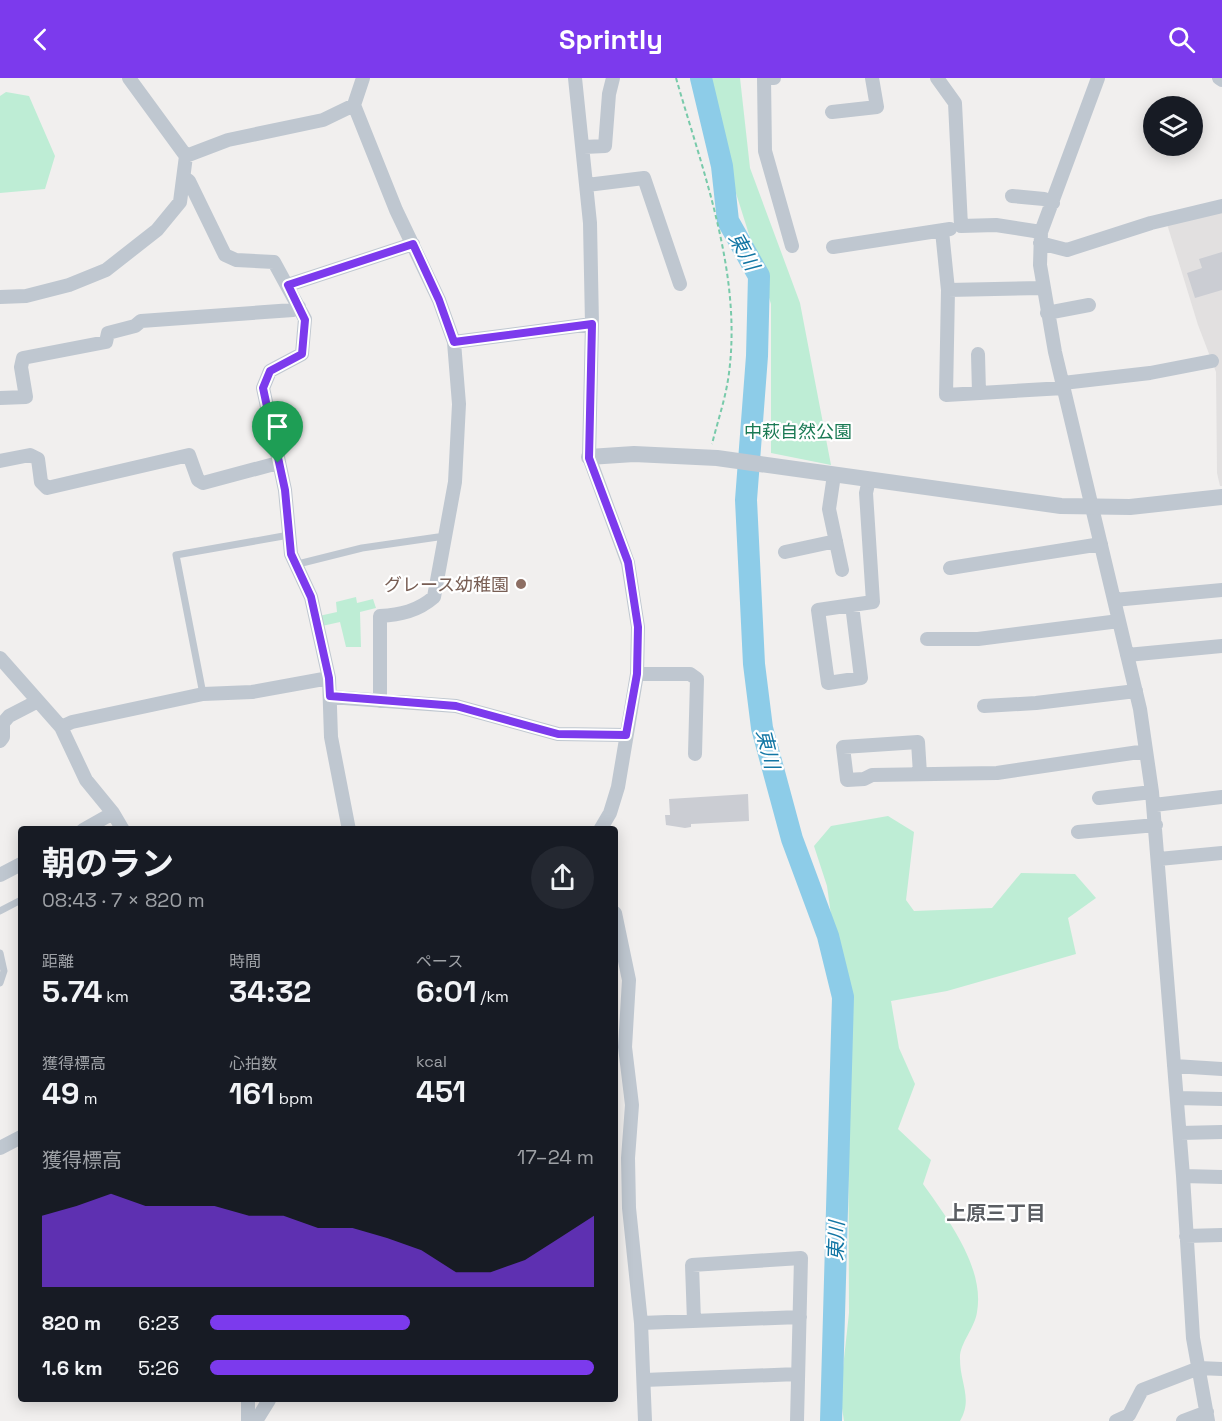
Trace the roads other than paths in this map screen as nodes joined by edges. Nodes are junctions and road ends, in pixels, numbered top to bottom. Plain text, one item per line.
1 (129, 78) edge
2 (363, 78) edge
3 (575, 78) edge
4 (613, 78) edge
5 (774, 78) edge
6 (872, 78) edge
7 (937, 78) edge
8 (1098, 78) edge
9 (354, 105) junction
10 (832, 112) dead end
11 (584, 147) junction
12 (186, 156) junction
13 (185, 178) junction
14 (587, 185) junction
15 (1012, 196) dead end
16 (1053, 204) junction
17 (1222, 206) edge
18 (961, 226) junction
19 (942, 231) junction
20 (1040, 237) junction
21 (413, 244) junction
22 (792, 246) dead end
23 (833, 247) dead end
24 (680, 284) dead end
25 (288, 285) junction
26 (1042, 288) junction
27 (948, 290) junction
28 (0, 297) edge
29 (1089, 305) dead end
30 (299, 307) junction
31 (1047, 313) junction
32 (592, 324) junction
33 (454, 342) junction
34 (978, 354) dead end
35 (1212, 362) dead end
36 (1064, 386) junction
37 (979, 393) junction
38 (0, 398) edge
39 (589, 458) junction
40 (0, 461) edge
41 (278, 463) junction
42 (834, 475) junction
43 (869, 480) junction
44 (1222, 497) edge
45 (1092, 507) junction
46 (289, 535) junction
47 (446, 538) junction
48 (836, 541) junction
49 (1101, 544) junction
50 (785, 552) dead end
51 (298, 564) junction
52 (951, 568) dead end
53 (842, 570) dead end
54 (1222, 590) edge
55 (1114, 600) junction
56 (852, 605) junction
57 (1119, 621) junction
58 (927, 639) dead end
59 (1222, 646) edge
60 (1127, 655) junction
61 (0, 658) edge
62 (637, 674) junction
63 (329, 678) junction
64 (1136, 691) junction
65 (202, 694) junction
66 (330, 696) junction
67 (38, 701) junction
68 (380, 701) junction
69 (984, 706) dead end
70 (61, 727) junction
71 (626, 735) junction
72 (0, 741) edge
73 (1146, 752) junction
74 (694, 754) dead end
75 (920, 774) junction
76 (1222, 797) edge
77 (1099, 798) dead end
78 (1153, 799) junction
79 (113, 813) junction
80 (1156, 825) junction
81 (90, 826) edge
82 (121, 826) edge
83 (348, 826) edge
84 (602, 826) edge
85 (1078, 832) dead end
86 (1222, 853) edge
87 (1159, 859) junction
88 (18, 866) edge
89 (0, 876) edge
90 (18, 902) edge
91 (0, 911) edge
92 (618, 928) edge
93 (0, 953) edge
94 (0, 983) edge
95 (1174, 1066) junction
96 (1222, 1069) edge
97 (1177, 1098) junction
98 (1222, 1099) edge
99 (1222, 1132) edge
100 (1180, 1133) junction
101 (18, 1139) edge
102 (0, 1148) edge
103 (1183, 1176) junction
104 (1222, 1177) edge
105 (1185, 1236) junction
106 (1222, 1236) edge
107 (800, 1317) junction
108 (694, 1321) junction
109 (640, 1323) junction
110 (1199, 1368) junction
111 (1222, 1369) edge
112 (798, 1374) junction
113 (644, 1380) junction
114 (248, 1402) edge
115 (268, 1402) edge
116 (1207, 1417) edge
117 (248, 1421) edge
118 (255, 1421) edge
119 (645, 1421) edge
120 (797, 1421) edge
121 (1116, 1421) edge
122 (1183, 1421) edge

1 - 12 street
2 - 9 street
3 - 11 street
4 - 11 street
5 - 22 street
6 - 10 street
7 - 18 street
8 - 16 street
9 - 12 street
9 - 21 street
11 - 14 street
12 - 13 street
13 - 25 street
13 - 28 street
14 - 24 street
14 - 32 street
15 - 16 street
16 - 20 street
17 - 20 street
18 - 19 street
18 - 20 street
19 - 23 street
19 - 27 street
20 - 26 street
21 - 25 street
21 - 33 street
25 - 30 street
26 - 27 street
26 - 31 street
27 - 37 street
29 - 31 street
30 - 38 street
30 - 41 street
31 - 36 street
32 - 33 street
32 - 39 street
33 - 47 street
34 - 37 street
35 - 36 street
36 - 37 street
36 - 45 street
39 - 42 street
39 - 62 street
40 - 41 street
41 - 46 street
42 - 43 street
42 - 48 street
43 - 45 street
43 - 56 street
44 - 45 street
45 - 49 street
46 - 51 street
46 - 65 lane
47 - 51 lane
47 - 68 street
48 - 50 street
48 - 53 street
49 - 52 street
49 - 55 street
51 - 63 street
54 - 55 street
55 - 57 street
56 - 56 street
57 - 58 street
57 - 60 street
59 - 60 street
60 - 64 street
61 - 67 street
62 - 71 street
62 - 74 street
63 - 65 street
63 - 66 street
64 - 69 street
64 - 73 street
65 - 70 street
66 - 68 street
66 - 83 street
67 - 70 street
67 - 72 street
68 - 71 street
70 - 79 street
71 - 84 street
73 - 75 street
73 - 78 street
75 - 75 street
76 - 78 street
77 - 78 street
78 - 80 street
79 - 81 street
79 - 82 street
80 - 85 street
80 - 87 street
86 - 87 street
87 - 95 street
88 - 89 street
90 - 91 lane
92 - 109 street
93 - 94 lane
95 - 96 street
95 - 97 street
97 - 98 street
97 - 100 street
99 - 100 street
100 - 103 street
101 - 102 street
103 - 104 street
103 - 105 street
105 - 106 street
105 - 110 street
107 - 108 street
107 - 108 street
107 - 112 street
108 - 109 street
109 - 113 street
110 - 111 street
110 - 116 street
110 - 121 street
112 - 113 street
112 - 120 street
113 - 119 street
114 - 117 street
115 - 118 street
116 - 122 street

